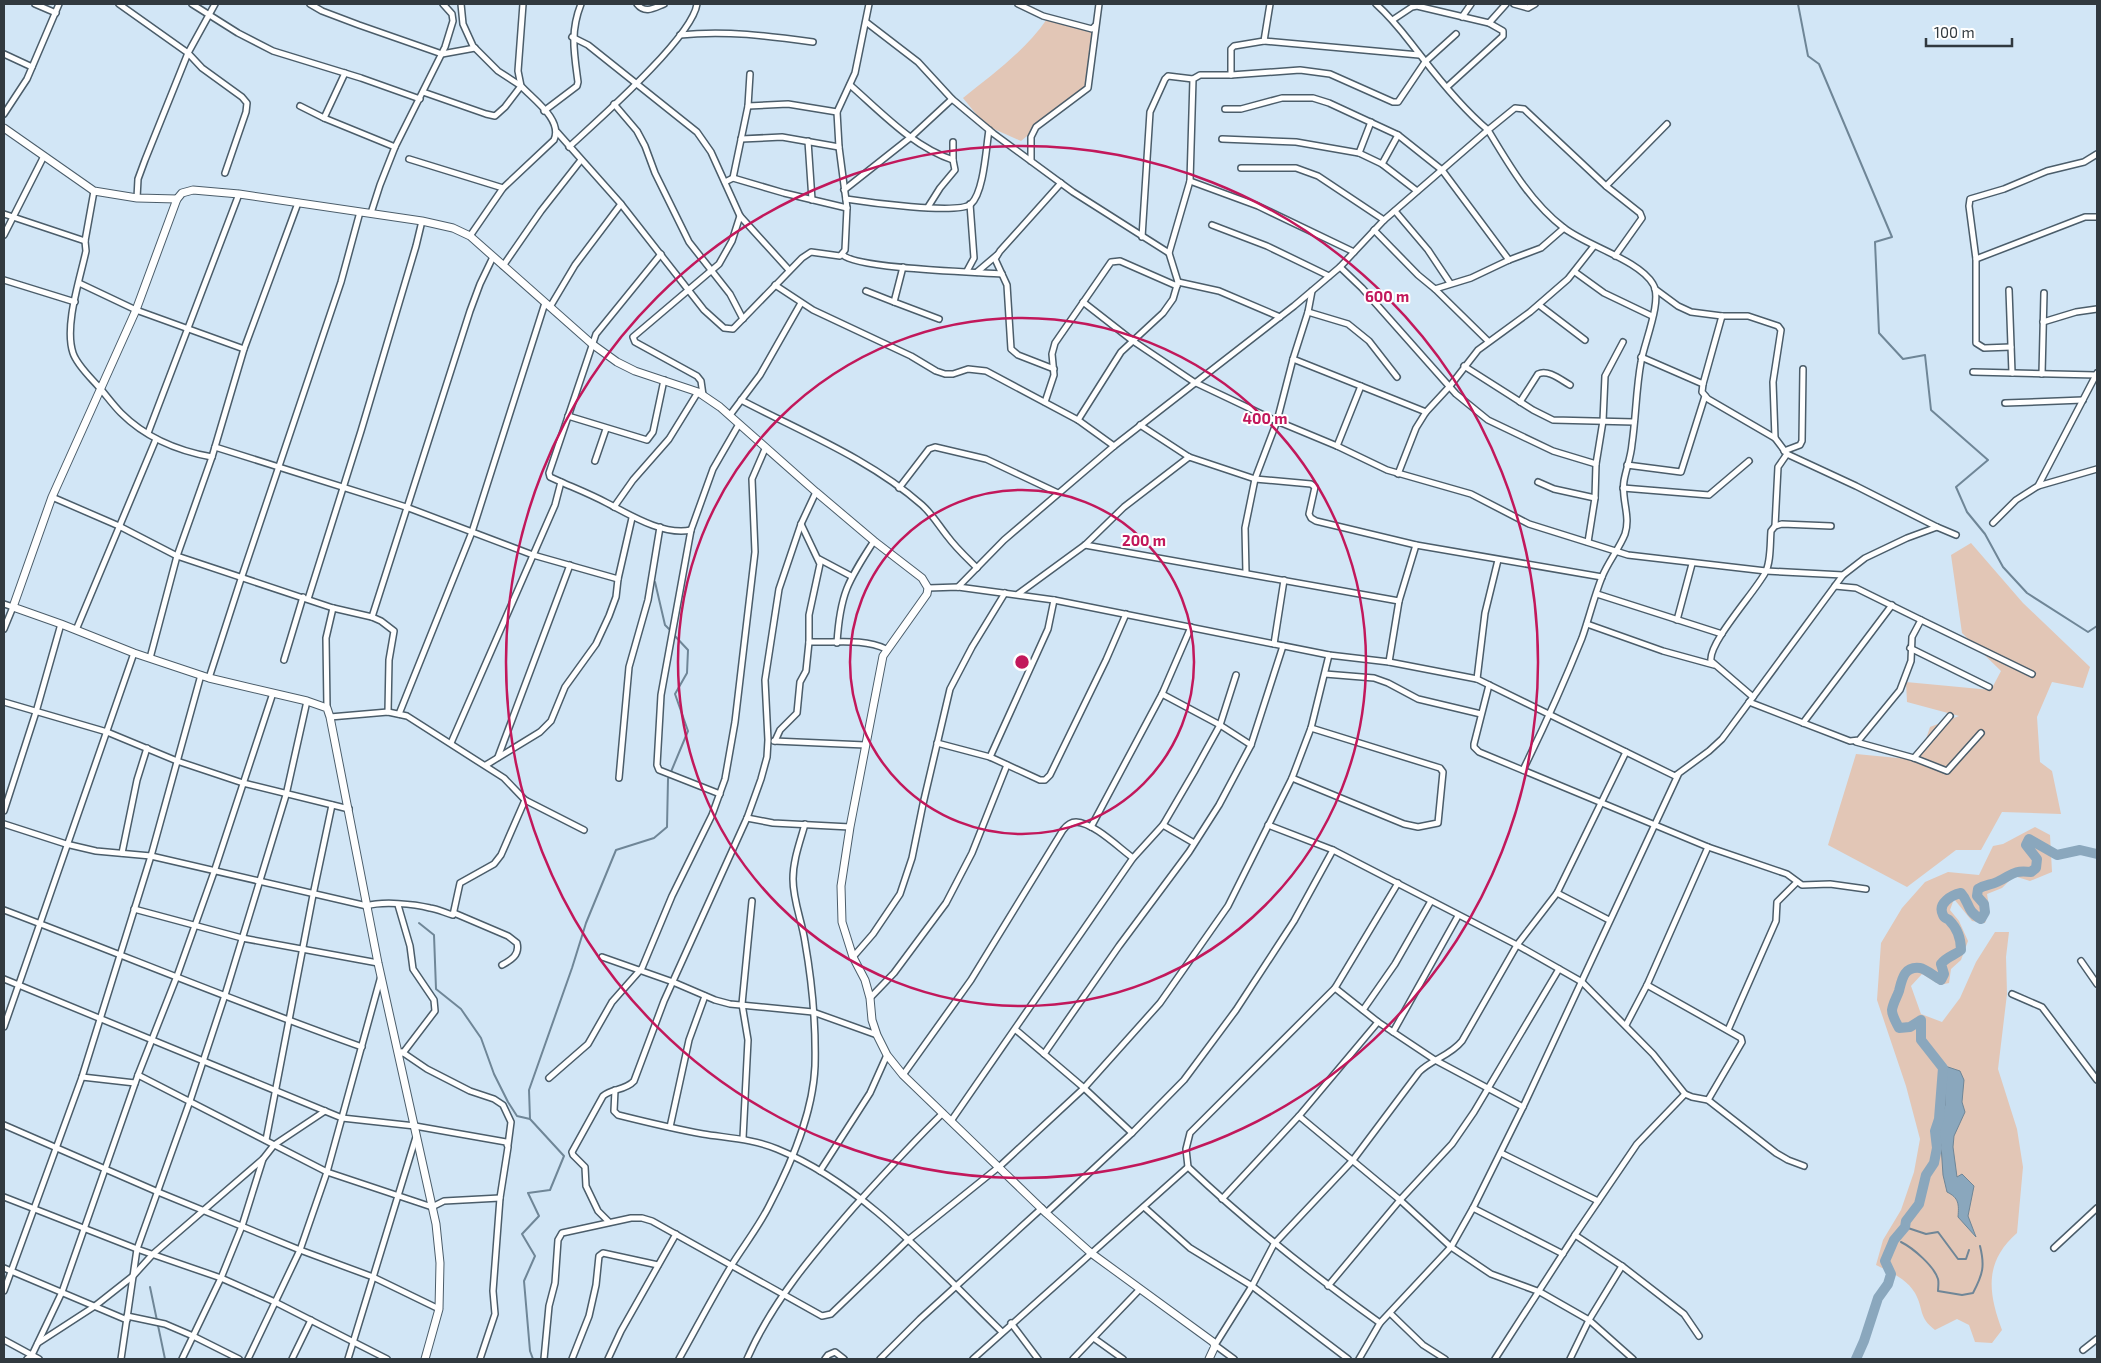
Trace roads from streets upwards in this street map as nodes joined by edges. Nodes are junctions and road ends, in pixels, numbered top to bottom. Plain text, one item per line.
1 (35, 4) edge
2 (59, 4) edge
3 (119, 4) edge
4 (192, 4) edge
5 (215, 4) edge
6 (310, 4) edge
7 (443, 4) edge
8 (461, 4) edge
9 (523, 4) edge
10 (581, 4) edge
11 (637, 4) edge
12 (664, 4) edge
13 (697, 4) edge
14 (869, 4) edge
15 (1018, 4) edge
16 (1099, 4) edge
17 (1270, 4) edge
18 (1376, 4) edge
19 (1471, 4) edge
20 (1506, 4) edge
21 (1514, 4) edge
22 (1535, 4) edge
23 (1412, 5) edge
24 (56, 14) junction
25 (208, 15) junction
26 (1462, 17) junction
27 (1394, 19) junction
28 (866, 22) junction
29 (1489, 23) junction
30 (1095, 26) junction
31 (1456, 34) dead end
32 (680, 35) junction
33 (572, 37) junction
34 (1264, 41) junction
35 (813, 42) dead end
36 (475, 48) junction
37 (4, 54) edge
38 (188, 54) junction
39 (442, 54) junction
40 (1419, 55) junction
41 (1425, 62) junction
42 (32, 67) junction
43 (345, 73) junction
44 (750, 74) dead end
45 (1231, 75) junction
46 (1192, 79) junction
47 (636, 84) junction
48 (850, 85) junction
49 (521, 86) junction
50 (1447, 87) junction
51 (423, 92) junction
52 (420, 99) junction
53 (952, 99) junction
54 (614, 104) junction
55 (300, 106) dead end
56 (748, 106) junction
57 (1225, 109) dead end
58 (544, 110) junction
59 (837, 112) junction
60 (4, 114) edge
61 (324, 118) junction
62 (1371, 122) junction
63 (1667, 124) dead end
64 (4, 128) edge
65 (989, 130) junction
66 (1488, 130) junction
67 (557, 132) junction
68 (1398, 135) junction
69 (911, 137) junction
70 (741, 139) junction
71 (1222, 139) dead end
72 (808, 141) junction
73 (953, 142) dead end
74 (395, 147) junction
75 (569, 147) junction
76 (839, 147) junction
77 (1359, 153) junction
78 (2097, 154) edge
79 (44, 156) junction
80 (409, 159) dead end
81 (581, 160) junction
82 (953, 160) junction
83 (1031, 161) junction
84 (1382, 164) junction
85 (1240, 168) dead end
86 (1442, 170) junction
87 (226, 173) dead end
88 (733, 178) junction
89 (1190, 181) junction
90 (725, 182) junction
91 (1061, 184) junction
92 (1606, 186) junction
93 (503, 188) junction
94 (844, 190) junction
95 (94, 191) junction
96 (1417, 191) junction
97 (239, 194) junction
98 (137, 198) junction
99 (177, 199) junction
100 (846, 199) junction
101 (812, 200) junction
102 (298, 203) junction
103 (621, 204) junction
104 (970, 204) junction
105 (928, 207) junction
106 (847, 208) junction
107 (1395, 211) junction
108 (360, 212) junction
109 (4, 214) edge
110 (371, 214) junction
111 (740, 216) junction
112 (13, 217) junction
113 (2097, 217) edge
114 (1384, 220) junction
115 (422, 221) junction
116 (1212, 225) dead end
117 (1564, 228) junction
118 (1374, 230) junction
119 (4, 235) edge
120 (470, 236) junction
121 (1142, 237) junction
122 (85, 241) junction
123 (1594, 246) junction
124 (1354, 252) junction
125 (661, 254) junction
126 (1169, 254) junction
127 (843, 255) junction
128 (997, 255) junction
129 (1615, 256) junction
130 (493, 257) junction
131 (974, 258) junction
132 (1976, 259) junction
133 (1509, 260) junction
134 (503, 266) junction
135 (903, 267) junction
136 (1340, 267) junction
137 (982, 268) junction
138 (789, 270) junction
139 (712, 271) junction
140 (967, 272) junction
141 (976, 272) junction
142 (1575, 272) junction
143 (986, 273) junction
144 (1002, 274) junction
145 (1329, 276) junction
146 (4, 280) edge
147 (79, 283) junction
148 (1450, 283) junction
149 (1178, 284) junction
150 (775, 285) junction
151 (688, 289) junction
152 (1435, 289) junction
153 (1655, 289) junction
154 (2009, 290) dead end
155 (866, 291) dead end
156 (1312, 291) junction
157 (2044, 293) dead end
158 (75, 302) junction
159 (894, 302) junction
160 (1083, 302) junction
161 (801, 303) junction
162 (1539, 304) junction
163 (548, 305) junction
164 (2097, 308) edge
165 (136, 310) junction
166 (1308, 312) junction
167 (1652, 316) junction
168 (1722, 316) junction
169 (1280, 317) junction
170 (742, 319) junction
171 (939, 319) dead end
172 (2043, 322) junction
173 (188, 329) junction
174 (1585, 340) dead end
175 (1133, 341) junction
176 (1488, 341) junction
177 (1623, 342) dead end
178 (592, 344) junction
179 (2011, 347) junction
180 (244, 350) junction
181 (1641, 357) junction
182 (1292, 359) junction
183 (1464, 366) junction
184 (1054, 369) junction
185 (1803, 369) dead end
186 (1974, 372) dead end
187 (2012, 373) junction
188 (2042, 374) junction
189 (2097, 374) edge
190 (1397, 377) dead end
191 (664, 380) junction
192 (1194, 382) junction
193 (1703, 384) junction
194 (1570, 385) dead end
195 (1361, 386) junction
196 (1450, 386) junction
197 (101, 390) junction
198 (701, 393) junction
199 (1705, 396) junction
200 (741, 400) junction
201 (2083, 400) junction
202 (1045, 402) junction
203 (1520, 402) junction
204 (2005, 403) dead end
205 (1426, 412) junction
206 (730, 415) junction
207 (568, 416) junction
208 (1078, 420) junction
209 (1277, 421) junction
210 (1604, 421) junction
211 (1634, 422) junction
212 (740, 424) junction
213 (1140, 425) junction
214 (606, 429) junction
215 (148, 433) junction
216 (1775, 438) junction
217 (156, 439) junction
218 (1114, 446) junction
219 (1337, 446) junction
220 (215, 447) junction
221 (765, 448) junction
222 (1785, 452) junction
223 (212, 457) junction
224 (1189, 457) junction
225 (595, 461) dead end
226 (1749, 461) dead end
227 (1596, 464) junction
228 (1627, 465) junction
229 (279, 466) junction
230 (2097, 468) edge
231 (1398, 474) junction
232 (1255, 479) junction
233 (561, 482) junction
234 (1538, 482) dead end
235 (2038, 486) junction
236 (342, 487) junction
237 (899, 488) junction
238 (1624, 488) junction
239 (816, 492) junction
240 (1058, 493) junction
241 (52, 497) junction
242 (1594, 498) junction
243 (406, 507) junction
244 (614, 507) junction
245 (632, 518) junction
246 (1993, 523) dead end
247 (801, 524) junction
248 (119, 526) junction
249 (1775, 526) junction
250 (1831, 526) dead end
251 (660, 527) junction
252 (1937, 528) junction
253 (691, 530) junction
254 (472, 532) junction
255 (1956, 535) dead end
256 (874, 541) junction
257 (1588, 542) junction
258 (1084, 545) junction
259 (1416, 545) junction
260 (1614, 552) junction
261 (533, 554) junction
262 (177, 556) junction
263 (819, 559) junction
264 (1498, 560) junction
265 (1692, 564) junction
266 (570, 565) junction
267 (976, 568) junction
268 (1766, 571) junction
269 (1246, 573) junction
270 (1843, 575) junction
271 (851, 576) junction
272 (1602, 576) junction
273 (241, 578) junction
274 (618, 579) junction
275 (1284, 580) junction
276 (1835, 586) junction
277 (958, 587) junction
278 (928, 588) junction
279 (1006, 593) junction
280 (1018, 594) junction
281 (1596, 594) junction
282 (305, 598) junction
283 (1054, 600) junction
284 (1399, 600) junction
285 (4, 604) edge
286 (1892, 605) junction
287 (13, 607) junction
288 (333, 608) junction
289 (1126, 614) junction
290 (372, 617) junction
291 (1677, 620) junction
292 (1921, 620) junction
293 (61, 624) junction
294 (1587, 624) junction
295 (1191, 627) junction
296 (4, 629) edge
297 (76, 630) junction
298 (1722, 634) junction
299 (809, 642) junction
300 (838, 643) junction
301 (1274, 644) junction
302 (1283, 646) junction
303 (1910, 648) junction
304 (886, 650) junction
305 (134, 653) junction
306 (1329, 655) junction
307 (150, 658) junction
308 (284, 660) dead end
309 (1389, 662) junction
310 (1716, 666) junction
311 (1325, 674) junction
312 (2032, 674) dead end
313 (201, 675) junction
314 (1236, 675) dead end
315 (210, 678) junction
316 (1477, 679) junction
317 (1489, 685) junction
318 (1989, 687) dead end
319 (273, 693) junction
320 (1162, 694) junction
321 (1751, 700) junction
322 (306, 701) junction
323 (4, 702) edge
324 (327, 708) junction
325 (36, 712) junction
326 (388, 712) junction
327 (399, 714) junction
328 (1481, 714) junction
329 (1550, 714) junction
330 (1950, 716) dead end
331 (330, 717) junction
332 (1803, 723) junction
333 (1220, 725) junction
334 (1311, 728) junction
335 (107, 732) junction
336 (1982, 733) dead end
337 (771, 741) junction
338 (1855, 741) junction
339 (451, 743) junction
340 (937, 743) junction
341 (865, 745) junction
342 (1252, 746) junction
343 (147, 748) junction
344 (1626, 752) junction
345 (498, 757) junction
346 (990, 757) junction
347 (1914, 758) junction
348 (177, 761) junction
349 (486, 765) junction
350 (1007, 765) junction
351 (1523, 770) junction
352 (1678, 775) junction
353 (619, 778) dead end
354 (1292, 778) junction
355 (243, 783) junction
356 (720, 794) junction
357 (286, 795) junction
358 (526, 800) junction
359 (1601, 802) junction
360 (332, 805) junction
361 (349, 809) junction
362 (4, 811) edge
363 (747, 818) junction
364 (4, 824) edge
365 (805, 824) junction
366 (1163, 825) junction
367 (1268, 825) junction
368 (1654, 825) junction
369 (850, 827) junction
370 (1091, 827) junction
371 (584, 830) dead end
372 (66, 844) junction
373 (1194, 844) junction
374 (1708, 847) junction
375 (1333, 850) junction
376 (122, 853) junction
377 (151, 856) junction
378 (1133, 858) junction
379 (214, 872) junction
380 (258, 881) junction
381 (1797, 882) junction
382 (1398, 883) junction
383 (1866, 890) dead end
384 (1557, 893) junction
385 (313, 895) junction
386 (1431, 900) junction
387 (752, 901) dead end
388 (398, 905) junction
389 (368, 906) junction
390 (134, 909) junction
391 (4, 910) edge
392 (454, 913) junction
393 (1458, 916) junction
394 (1609, 920) junction
395 (39, 924) junction
396 (195, 925) junction
397 (242, 938) junction
398 (1517, 945) junction
399 (303, 950) junction
400 (120, 954) junction
401 (602, 957) dead end
402 (853, 957) junction
403 (2081, 961) dead end
404 (378, 963) junction
405 (502, 966) dead end
406 (1558, 969) junction
407 (640, 971) junction
408 (177, 976) junction
409 (381, 976) junction
410 (4, 979) edge
411 (673, 982) junction
412 (1582, 982) junction
413 (2097, 984) edge
414 (18, 985) junction
415 (1647, 985) junction
416 (1335, 988) junction
417 (2012, 994) dead end
418 (225, 995) junction
419 (705, 996) junction
420 (870, 998) junction
421 (742, 1004) junction
422 (1363, 1010) junction
423 (813, 1012) junction
424 (100, 1019) junction
425 (288, 1021) junction
426 (1378, 1022) junction
427 (1626, 1025) junction
428 (4, 1027) edge
429 (1016, 1030) junction
430 (1728, 1030) junction
431 (1393, 1032) junction
432 (877, 1036) junction
433 (152, 1039) junction
434 (362, 1047) junction
435 (400, 1051) junction
436 (1044, 1054) junction
437 (887, 1055) junction
438 (204, 1060) junction
439 (1435, 1060) junction
440 (138, 1075) junction
441 (903, 1075) junction
442 (82, 1077) junction
443 (2096, 1077) edge
444 (549, 1078) dead end
445 (135, 1083) junction
446 (1084, 1088) junction
447 (1488, 1089) junction
448 (275, 1090) junction
449 (615, 1090) junction
450 (1685, 1094) junction
451 (1708, 1100) junction
452 (190, 1101) junction
453 (1523, 1107) junction
454 (325, 1111) junction
455 (943, 1113) junction
456 (1299, 1116) junction
457 (342, 1118) junction
458 (951, 1121) junction
459 (4, 1125) edge
460 (415, 1126) junction
461 (670, 1127) junction
462 (1132, 1134) junction
463 (416, 1136) junction
464 (743, 1138) junction
465 (266, 1140) junction
466 (274, 1145) junction
467 (55, 1146) junction
468 (508, 1147) junction
469 (1501, 1153) junction
470 (791, 1157) junction
471 (263, 1159) junction
472 (1353, 1160) junction
473 (1000, 1166) junction
474 (1804, 1166) dead end
475 (1188, 1167) junction
476 (106, 1168) junction
477 (820, 1171) junction
478 (327, 1172) junction
479 (158, 1192) junction
480 (4, 1197) edge
481 (398, 1197) junction
482 (500, 1198) junction
483 (1222, 1199) junction
484 (861, 1200) junction
485 (1400, 1200) junction
486 (1598, 1201) junction
487 (1144, 1207) junction
488 (34, 1208) junction
489 (432, 1208) junction
490 (1473, 1208) junction
491 (2097, 1208) edge
492 (203, 1210) junction
493 (1044, 1211) junction
494 (609, 1222) junction
495 (242, 1226) junction
496 (86, 1228) junction
497 (676, 1234) junction
498 (1575, 1235) junction
499 (908, 1240) junction
500 (1274, 1244) junction
501 (1451, 1247) junction
502 (2054, 1248) dead end
503 (137, 1249) junction
504 (300, 1250) junction
505 (1091, 1253) junction
506 (153, 1254) junction
507 (1563, 1254) junction
508 (732, 1264) junction
509 (658, 1265) junction
510 (1622, 1266) junction
511 (4, 1268) edge
512 (11, 1270) junction
513 (133, 1276) junction
514 (373, 1277) junction
515 (221, 1278) junction
516 (1252, 1286) junction
517 (1328, 1286) junction
518 (955, 1287) junction
519 (1140, 1290) junction
520 (4, 1291) edge
521 (62, 1292) junction
522 (1540, 1292) junction
523 (784, 1294) junction
524 (275, 1302) junction
525 (95, 1306) junction
526 (439, 1309) junction
527 (1390, 1312) junction
528 (127, 1318) junction
529 (311, 1320) junction
530 (1589, 1320) junction
531 (1011, 1323) junction
532 (1380, 1323) junction
533 (1002, 1332) junction
534 (193, 1336) junction
535 (1699, 1336) dead end
536 (1095, 1339) junction
537 (2097, 1339) edge
538 (4, 1340) edge
539 (354, 1342) junction
540 (37, 1344) junction
541 (1215, 1345) junction
542 (2083, 1350) dead end
543 (29, 1357) edge
544 (1625, 1357) edge
545 (39, 1359) edge
546 (121, 1359) edge
547 (182, 1359) edge
548 (239, 1359) edge
549 (248, 1359) edge
550 (292, 1359) edge
551 (348, 1359) edge
552 (387, 1359) edge
553 (425, 1359) edge
554 (480, 1359) edge
555 (544, 1359) edge
556 (572, 1359) edge
557 (608, 1359) edge
558 (680, 1359) edge
559 (747, 1359) edge
560 (825, 1359) edge
561 (844, 1359) edge
562 (880, 1359) edge
563 (973, 1359) edge
564 (1038, 1359) edge
565 (1073, 1359) edge
566 (1123, 1359) edge
567 (1209, 1359) edge
568 (1234, 1359) edge
569 (1348, 1359) edge
570 (1359, 1359) edge
571 (1445, 1359) edge
572 (1495, 1359) edge
573 (1570, 1359) edge
574 (1633, 1359) edge

1 - 24 street
2 - 24 street
3 - 38 street
4 - 25 street
5 - 25 street
6 - 39 street
7 - 39 street
8 - 36 street
9 - 49 street
10 - 33 street
11 - 12 street
13 - 32 street
14 - 28 street
15 - 30 street
16 - 30 street
17 - 34 street
18 - 27 street
19 - 26 street
20 - 29 street
21 - 22 street
23 - 26 street
23 - 27 street
24 - 42 street
25 - 38 street
25 - 43 street
26 - 29 street
27 - 40 street
28 - 48 street
28 - 53 street
29 - 50 street
30 - 83 street
31 - 41 street
32 - 35 street
32 - 47 street
33 - 47 street
33 - 58 street
34 - 40 street
34 - 45 street
36 - 39 street
36 - 49 street
37 - 42 street
38 - 87 street
38 - 98 street
39 - 51 street
40 - 41 street
41 - 45 street
41 - 50 street
42 - 60 street
43 - 52 street
43 - 61 street
44 - 56 street
45 - 46 street
46 - 89 street
46 - 121 street
47 - 54 street
47 - 90 street
48 - 59 street
48 - 69 street
49 - 51 street
49 - 58 street
50 - 66 street
51 - 52 street
52 - 74 street
53 - 65 street
53 - 69 street
54 - 75 street
54 - 139 street
55 - 61 street
56 - 59 street
56 - 70 street
57 - 62 street
58 - 67 street
59 - 76 street
61 - 74 street
62 - 68 street
62 - 77 street
63 - 92 street
64 - 79 street
65 - 83 street
65 - 104 street
66 - 86 street
66 - 92 street
66 - 117 street
67 - 75 street
67 - 93 street
68 - 84 street
68 - 86 street
69 - 82 street
69 - 94 street
70 - 72 street
70 - 88 street
71 - 77 street
72 - 76 street
72 - 101 street
73 - 82 street
74 - 110 street
75 - 81 street
76 - 94 street
77 - 84 street
78 - 132 street
79 - 95 street
79 - 112 street
80 - 93 street
81 - 103 street
81 - 134 street
82 - 105 street
83 - 91 street
84 - 96 street
85 - 114 street
86 - 96 street
86 - 133 street
88 - 90 street
88 - 101 street
89 - 124 street
89 - 126 street
90 - 111 street
91 - 121 street
91 - 128 street
92 - 129 street
93 - 120 street
94 - 100 street
95 - 98 street
95 - 122 street
96 - 107 street
97 - 99 street
97 - 102 street
97 - 173 street
98 - 99 street
99 - 165 street
100 - 105 street
100 - 106 street
101 - 106 street
102 - 108 street
102 - 180 street
103 - 125 street
103 - 163 street
104 - 105 street
104 - 131 street
106 - 127 street
107 - 114 street
107 - 148 street
108 - 110 street
108 - 229 street
109 - 112 street
110 - 115 street
111 - 138 street
111 - 139 street
112 - 119 street
112 - 122 street
113 - 132 street
114 - 118 street
115 - 120 street
115 - 236 street
116 - 145 street
117 - 123 street
117 - 133 street
118 - 124 street
118 - 152 street
120 - 130 street
121 - 126 street
122 - 147 street
123 - 129 street
123 - 142 street
124 - 136 street
125 - 151 street
125 - 178 street
126 - 149 street
127 - 135 street
127 - 138 street
128 - 137 street
128 - 144 street
129 - 153 street
130 - 134 street
130 - 243 street
131 - 137 street
131 - 140 street
132 - 179 street
133 - 148 street
134 - 163 street
135 - 140 street
135 - 159 street
136 - 145 street
136 - 196 street
137 - 141 street
137 - 143 street
138 - 150 street
139 - 151 street
139 - 170 street
140 - 141 street
141 - 143 street
142 - 162 street
142 - 167 street
143 - 144 street
144 - 184 street
145 - 156 street
146 - 158 street
147 - 158 street
147 - 165 street
148 - 152 street
149 - 160 street
149 - 169 street
149 - 175 street
150 - 161 street
150 - 170 street
151 - 170 street
151 - 198 street
152 - 176 street
153 - 167 street
153 - 168 street
154 - 179 street
155 - 159 street
156 - 166 street
156 - 169 street
157 - 172 street
158 - 197 street
159 - 171 street
160 - 175 street
160 - 184 street
161 - 200 street
161 - 202 street
162 - 174 street
162 - 176 street
163 - 178 street
163 - 254 street
164 - 172 street
165 - 173 street
165 - 197 street
166 - 182 street
166 - 190 street
167 - 181 street
168 - 193 street
168 - 216 street
169 - 192 street
172 - 188 street
173 - 180 street
173 - 215 street
175 - 192 street
175 - 208 street
176 - 183 street
177 - 210 street
178 - 191 street
178 - 207 street
179 - 187 street
180 - 220 street
181 - 193 street
181 - 211 street
182 - 195 street
182 - 209 street
183 - 196 street
183 - 203 street
184 - 202 street
185 - 222 street
186 - 187 street
187 - 188 street
188 - 189 street
189 - 201 street
191 - 198 street
191 - 214 street
192 - 209 street
192 - 213 street
193 - 199 street
194 - 203 street
195 - 205 street
195 - 219 street
196 - 205 street
196 - 227 street
197 - 215 street
197 - 241 street
198 - 206 street
198 - 244 street
199 - 216 street
199 - 228 street
200 - 206 street
200 - 237 street
201 - 204 street
201 - 235 street
202 - 208 street
203 - 210 street
205 - 231 street
206 - 212 street
207 - 214 street
207 - 233 street
208 - 218 street
209 - 219 street
209 - 232 street
210 - 211 street
210 - 227 street
211 - 228 street
212 - 221 street
212 - 253 street
213 - 218 street
213 - 224 street
214 - 225 street
215 - 217 street
216 - 222 street
217 - 223 street
217 - 248 street
218 - 240 street
219 - 231 street
220 - 223 street
220 - 229 street
221 - 239 street
221 - 356 street
222 - 249 street
222 - 252 street
223 - 262 street
224 - 232 street
224 - 258 street
226 - 238 street
227 - 242 street
228 - 238 street
229 - 236 street
229 - 273 street
230 - 235 street
231 - 257 street
232 - 259 street
232 - 269 street
233 - 244 street
233 - 261 street
234 - 242 street
235 - 246 street
236 - 243 street
236 - 282 street
237 - 240 street
237 - 267 street
238 - 260 street
239 - 247 street
239 - 256 street
240 - 267 street
241 - 248 street
241 - 287 street
242 - 257 street
243 - 254 street
243 - 290 street
244 - 245 street
245 - 251 street
245 - 274 street
247 - 263 street
247 - 337 street
248 - 262 street
248 - 297 street
249 - 250 street
249 - 268 street
251 - 253 street
251 - 353 street
252 - 255 street
252 - 270 street
253 - 356 street
254 - 261 street
254 - 327 street
256 - 271 street
256 - 278 street
257 - 260 street
258 - 269 street
258 - 280 street
259 - 264 street
259 - 284 street
260 - 265 street
260 - 272 street
261 - 266 street
261 - 339 street
262 - 273 street
262 - 307 street
263 - 271 street
263 - 299 street
264 - 272 street
264 - 316 street
265 - 268 street
265 - 291 street
266 - 274 street
266 - 345 street
267 - 277 street
268 - 270 street
268 - 298 street
269 - 275 street
270 - 276 street
271 - 300 street
272 - 281 street
273 - 282 street
273 - 315 street
274 - 345 street
275 - 284 street
275 - 301 street
276 - 286 street
276 - 321 street
277 - 278 street
277 - 279 street
278 - 304 street
279 - 280 street
279 - 340 street
280 - 283 street
281 - 291 street
281 - 294 street
282 - 288 street
282 - 308 street
283 - 289 street
283 - 346 street
284 - 309 street
285 - 287 street
286 - 292 street
286 - 332 street
287 - 293 street
287 - 296 street
288 - 290 street
288 - 324 street
289 - 295 street
289 - 350 street
290 - 326 street
291 - 298 street
292 - 303 street
292 - 312 street
293 - 297 street
293 - 325 street
294 - 310 street
294 - 329 street
295 - 301 street
295 - 320 street
297 - 305 street
298 - 310 street
299 - 300 street
299 - 337 street
300 - 304 street
301 - 302 street
302 - 306 street
302 - 342 street
303 - 318 street
303 - 338 street
304 - 341 street
305 - 307 street
305 - 335 street
306 - 309 street
306 - 311 street
307 - 313 street
309 - 316 street
310 - 321 street
311 - 328 street
311 - 334 street
313 - 315 street
313 - 348 street
314 - 333 street
315 - 319 street
316 - 317 street
317 - 328 street
317 - 329 street
319 - 322 street
319 - 355 street
320 - 333 street
320 - 370 street
321 - 332 street
321 - 352 street
322 - 324 street
322 - 357 street
323 - 325 street
324 - 331 street
325 - 335 street
325 - 362 street
326 - 327 street
326 - 331 street
327 - 339 street
328 - 351 street
329 - 344 street
329 - 351 street
330 - 347 street
331 - 361 street
332 - 338 street
333 - 342 street
333 - 366 street
334 - 354 street
334 - 354 street
335 - 343 street
335 - 372 street
336 - 347 street
337 - 341 street
337 - 363 street
338 - 347 street
339 - 349 street
340 - 346 street
340 - 402 street
341 - 369 street
342 - 373 street
343 - 348 street
343 - 376 street
344 - 352 street
344 - 359 street
345 - 349 street
346 - 350 street
348 - 355 street
348 - 377 street
349 - 358 street
350 - 420 street
351 - 359 street
352 - 368 street
354 - 367 street
355 - 357 street
355 - 379 street
356 - 407 street
357 - 360 street
357 - 380 street
358 - 371 street
358 - 392 street
359 - 368 street
359 - 384 street
360 - 361 street
360 - 385 street
361 - 389 street
363 - 365 street
363 - 411 street
364 - 372 street
365 - 369 street
365 - 423 street
366 - 373 street
366 - 378 street
367 - 375 street
367 - 446 street
368 - 374 street
368 - 394 street
369 - 402 street
370 - 378 street
370 - 441 street
372 - 376 street
372 - 395 street
373 - 436 street
374 - 381 street
374 - 415 street
375 - 382 street
375 - 462 street
376 - 377 street
377 - 379 street
377 - 390 street
378 - 429 street
379 - 380 street
379 - 396 street
380 - 385 street
380 - 397 street
381 - 383 street
381 - 430 street
382 - 386 street
382 - 416 street
384 - 394 street
384 - 398 street
385 - 389 street
385 - 399 street
386 - 393 street
386 - 422 street
387 - 421 street
388 - 389 street
388 - 392 street
388 - 435 street
389 - 404 street
390 - 396 street
390 - 400 street
391 - 395 street
392 - 405 street
393 - 398 street
393 - 431 street
394 - 412 street
395 - 400 street
395 - 414 street
396 - 397 street
396 - 408 street
397 - 399 street
397 - 418 street
398 - 406 street
398 - 439 street
399 - 404 street
399 - 425 street
400 - 408 street
400 - 424 street
401 - 407 street
402 - 420 street
403 - 413 street
404 - 409 street
406 - 412 street
406 - 447 street
407 - 411 street
407 - 444 street
408 - 418 street
408 - 433 street
409 - 434 street
409 - 435 street
410 - 414 street
411 - 419 street
411 - 449 street
412 - 427 street
412 - 453 street
414 - 424 street
414 - 428 street
415 - 427 street
415 - 430 street
416 - 422 street
416 - 475 street
417 - 443 street
418 - 425 street
418 - 438 street
419 - 421 street
419 - 461 street
420 - 432 street
421 - 423 street
421 - 464 street
422 - 426 street
423 - 432 street
423 - 470 street
424 - 433 street
424 - 442 street
425 - 434 street
425 - 448 street
426 - 431 street
426 - 456 street
427 - 450 street
429 - 436 street
429 - 458 street
430 - 451 street
431 - 439 street
432 - 437 street
433 - 438 street
433 - 440 street
434 - 457 street
435 - 460 street
435 - 468 street
436 - 446 street
437 - 441 street
437 - 477 street
438 - 448 street
438 - 452 street
439 - 447 street
439 - 472 street
440 - 445 street
440 - 452 street
441 - 455 street
442 - 445 street
442 - 467 street
445 - 476 street
446 - 462 street
446 - 473 street
447 - 453 street
447 - 485 street
448 - 454 street
448 - 465 street
449 - 461 street
449 - 494 street
450 - 451 street
450 - 486 street
451 - 474 street
452 - 465 street
452 - 479 street
453 - 469 street
454 - 457 street
454 - 466 street
455 - 458 street
455 - 484 street
456 - 472 street
456 - 483 street
457 - 460 street
457 - 478 street
458 - 473 street
459 - 467 street
460 - 463 street
460 - 468 street
461 - 464 street
462 - 493 street
463 - 481 street
463 - 489 street
464 - 470 street
465 - 466 street
466 - 471 street
466 - 478 street
467 - 476 street
467 - 488 street
468 - 482 street
469 - 486 street
469 - 490 street
470 - 477 street
470 - 508 street
471 - 492 street
471 - 495 street
472 - 485 street
472 - 500 street
473 - 493 street
473 - 499 street
475 - 483 street
475 - 487 street
476 - 479 street
476 - 496 street
477 - 484 street
478 - 481 street
478 - 504 street
479 - 492 street
479 - 503 street
480 - 488 street
481 - 489 street
481 - 514 street
482 - 489 street
482 - 554 street
483 - 500 street
484 - 499 street
484 - 523 street
485 - 501 street
485 - 517 street
486 - 498 street
487 - 505 street
487 - 516 street
488 - 496 street
488 - 512 street
489 - 526 street
490 - 501 street
490 - 507 street
491 - 502 street
492 - 495 street
492 - 506 street
493 - 505 street
493 - 518 street
494 - 497 street
494 - 555 street
495 - 504 street
495 - 515 street
496 - 503 street
496 - 521 street
497 - 508 street
497 - 509 street
498 - 507 street
498 - 510 street
499 - 518 street
499 - 523 street
500 - 516 street
500 - 517 street
501 - 522 street
501 - 527 street
503 - 506 street
503 - 513 street
504 - 514 street
504 - 524 street
505 - 519 street
505 - 531 street
506 - 513 street
506 - 515 street
507 - 522 street
508 - 523 street
508 - 558 street
509 - 556 street
509 - 557 street
510 - 530 street
510 - 535 street
511 - 512 street
512 - 520 street
512 - 521 street
513 - 525 street
513 - 528 street
514 - 526 street
514 - 539 street
515 - 524 street
515 - 534 street
516 - 541 street
516 - 569 street
517 - 532 street
518 - 533 street
518 - 562 street
519 - 536 street
519 - 541 street
521 - 525 street
521 - 540 street
522 - 530 street
522 - 572 street
523 - 559 street
524 - 529 street
524 - 549 street
525 - 528 street
525 - 540 street
526 - 553 street
527 - 532 street
527 - 571 street
528 - 534 street
528 - 546 street
529 - 539 street
529 - 550 street
530 - 544 street
530 - 573 street
531 - 533 street
531 - 564 street
532 - 570 street
533 - 563 street
534 - 547 street
534 - 548 street
536 - 565 street
536 - 566 street
537 - 542 street
538 - 543 street
539 - 551 street
539 - 552 street
540 - 543 street
541 - 567 street
541 - 568 street
543 - 545 street
544 - 574 street
560 - 561 street

